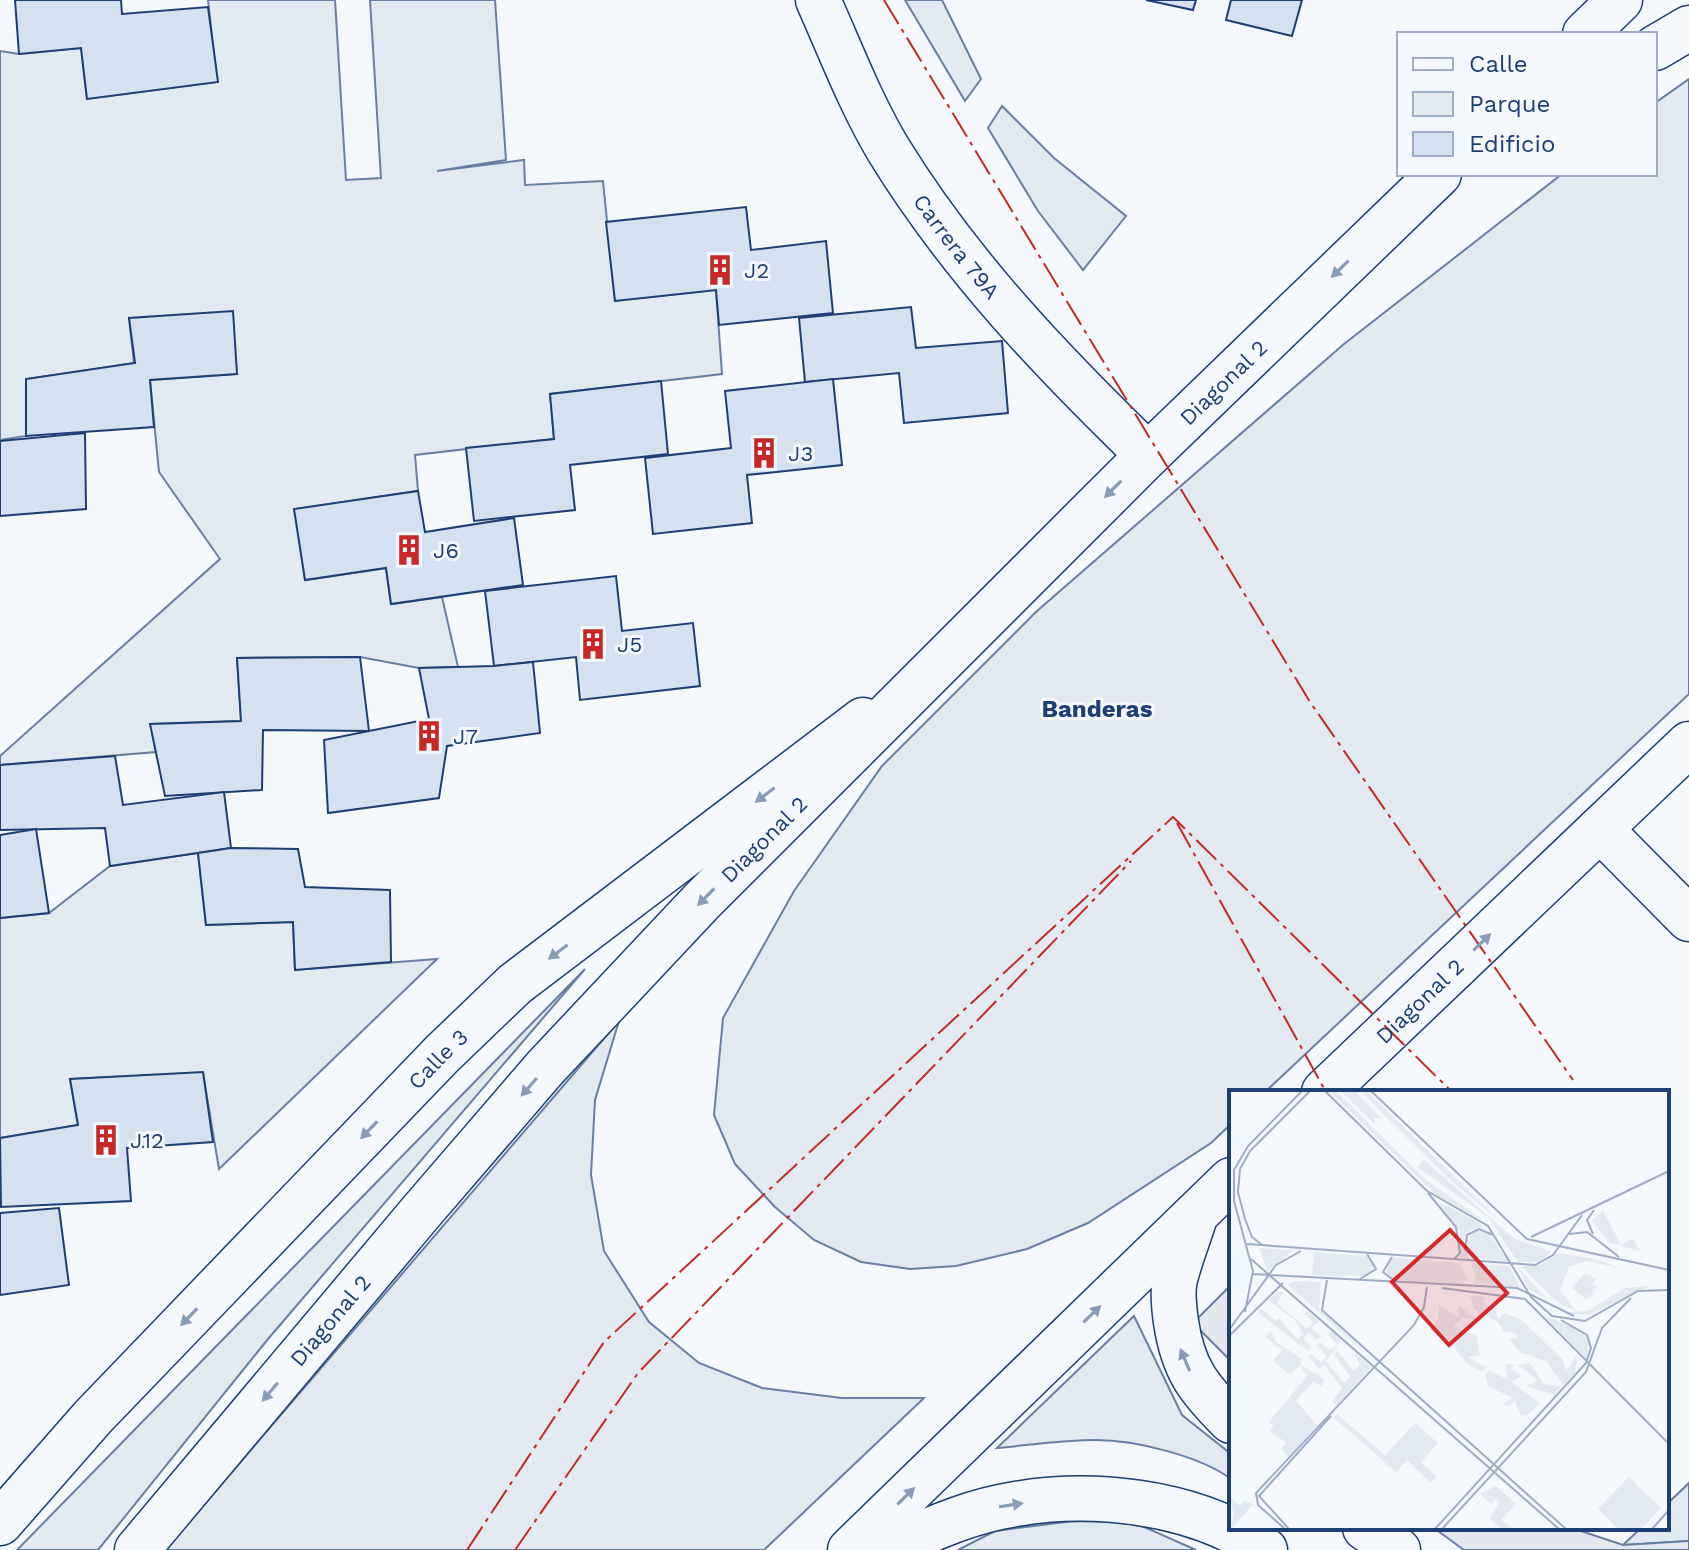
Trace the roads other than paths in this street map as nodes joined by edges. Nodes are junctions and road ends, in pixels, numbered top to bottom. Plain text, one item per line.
1 (818, 0) edge
2 (1620, 0) edge
3 (1689, 28) edge
4 (1587, 32) edge
5 (1657, 47) edge
6 (1437, 176) edge
7 (1455, 176) edge
8 (1396, 215) junction
9 (1148, 455) junction
10 (938, 663) junction
11 (1689, 744) edge
12 (1600, 829) junction
13 (1689, 919) edge
14 (1326, 1090) edge
15 (1229, 1182) edge
16 (1196, 1213) junction
17 (1229, 1419) edge
18 (0, 1523) edge
19 (1368, 1530) edge
20 (137, 1550) edge
21 (850, 1550) edge
22 (886, 1550) edge
23 (1265, 1550) edge
24 (1398, 1550) edge

1 - 9 main road, Carrera 79A
2 - 4 main road
3 - 5 main road
6 - 8 main road, Diagonal 2
7 - 8 main road
8 -> 9 main road, Diagonal 2
9 -> 10 main road, Diagonal 2
10 -> 18 main road, Calle 3
10 -> 20 main road, Diagonal 2
11 - 12 main road, Diagonal 2
12 - 13 main road
14 -> 12 main road, Diagonal 2
15 - 16 main road
17 -> 16 main road
21 -> 16 main road
19 - 24 main road
22 -> 23 main road

